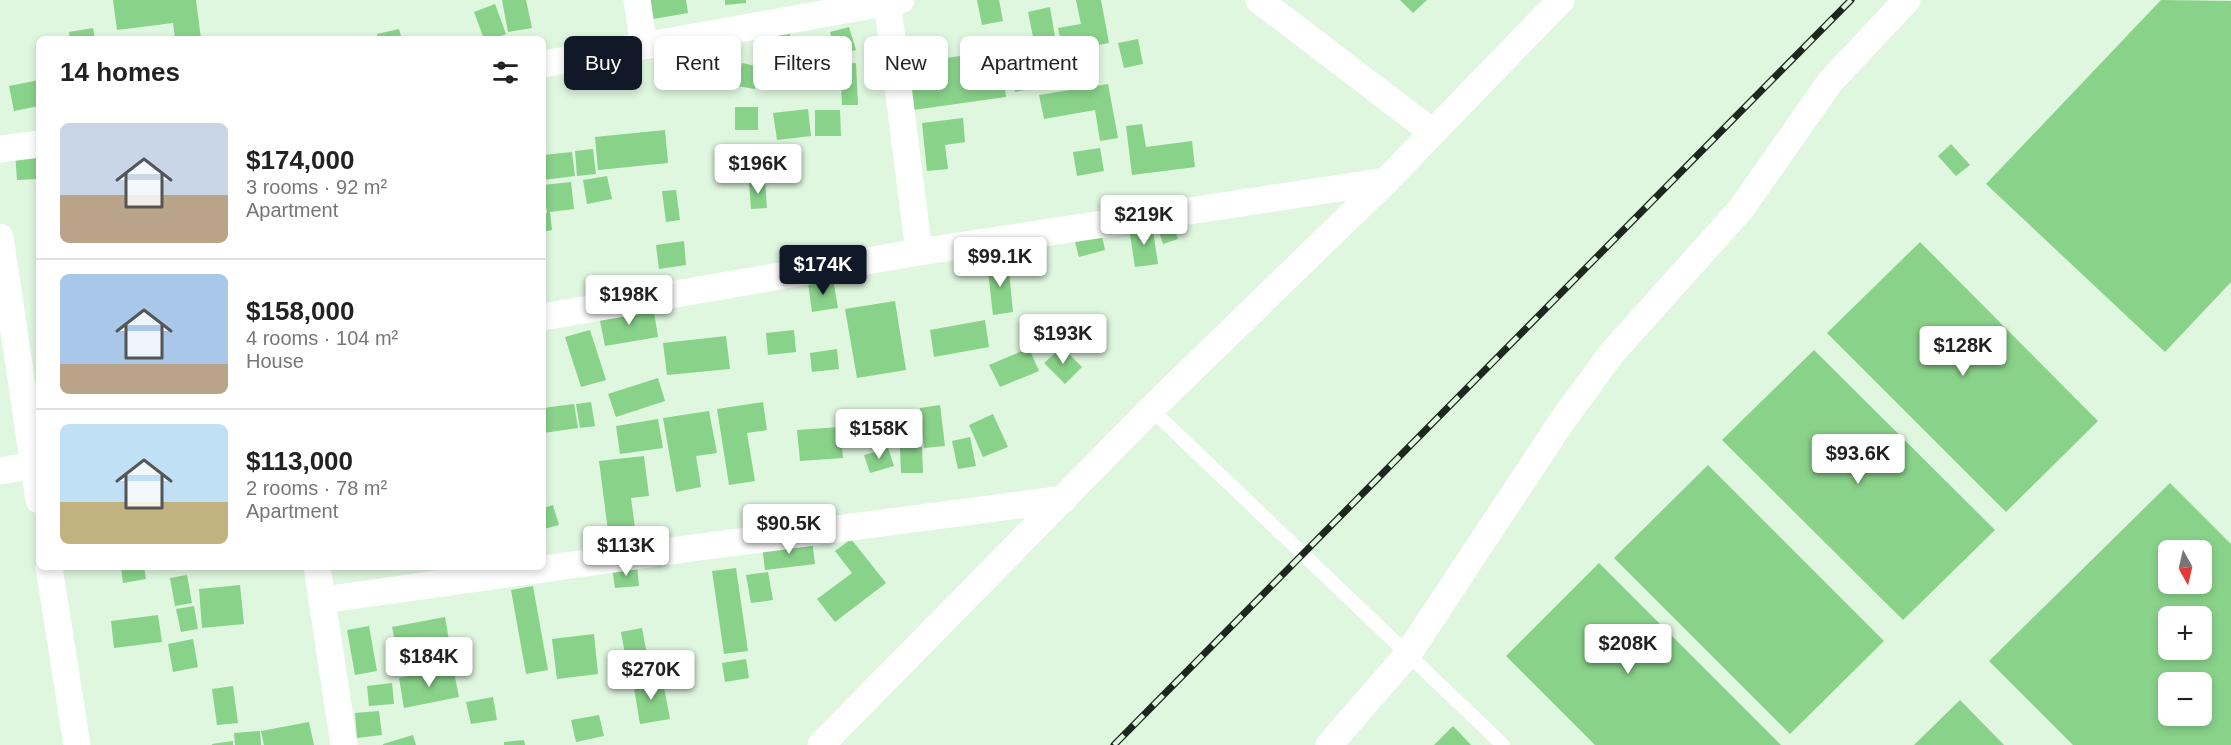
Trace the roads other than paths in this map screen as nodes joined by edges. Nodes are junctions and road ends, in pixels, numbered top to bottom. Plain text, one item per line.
1 (637, 0) edge
2 (1259, 0) edge
3 (1561, 0) edge
4 (1907, 0) edge
5 (892, 1) edge
6 (644, 46) junction
7 (546, 63) edge
8 (1432, 132) junction
9 (36, 144) edge
10 (0, 149) edge
11 (1386, 181) junction
12 (0, 237) edge
13 (919, 252) junction
14 (546, 316) edge
15 (1151, 410) junction
16 (34, 465) junction
17 (0, 471) edge
18 (36, 479) edge
19 (1064, 499) junction
20 (546, 569) edge
21 (49, 570) edge
22 (318, 570) edge
23 (536, 570) edge
24 (323, 600) junction
25 (1408, 654) junction
26 (77, 745) edge
27 (344, 745) edge
28 (821, 745) edge
29 (1329, 745) edge
30 (1503, 745) edge

1 - 6 street
2 - 8 street
3 - 8 street
4 - 25 street
5 - 6 street
5 - 13 street
6 - 7 street
8 - 11 street
9 - 10 street
11 - 13 street
11 - 15 street
12 - 16 street
13 - 14 street
15 - 19 street
15 - 25 lane
16 - 17 street
16 - 18 street
19 - 20 street
19 - 28 street
21 - 26 street
22 - 24 street
23 - 24 street
24 - 27 street
25 - 29 street
25 - 30 lane

